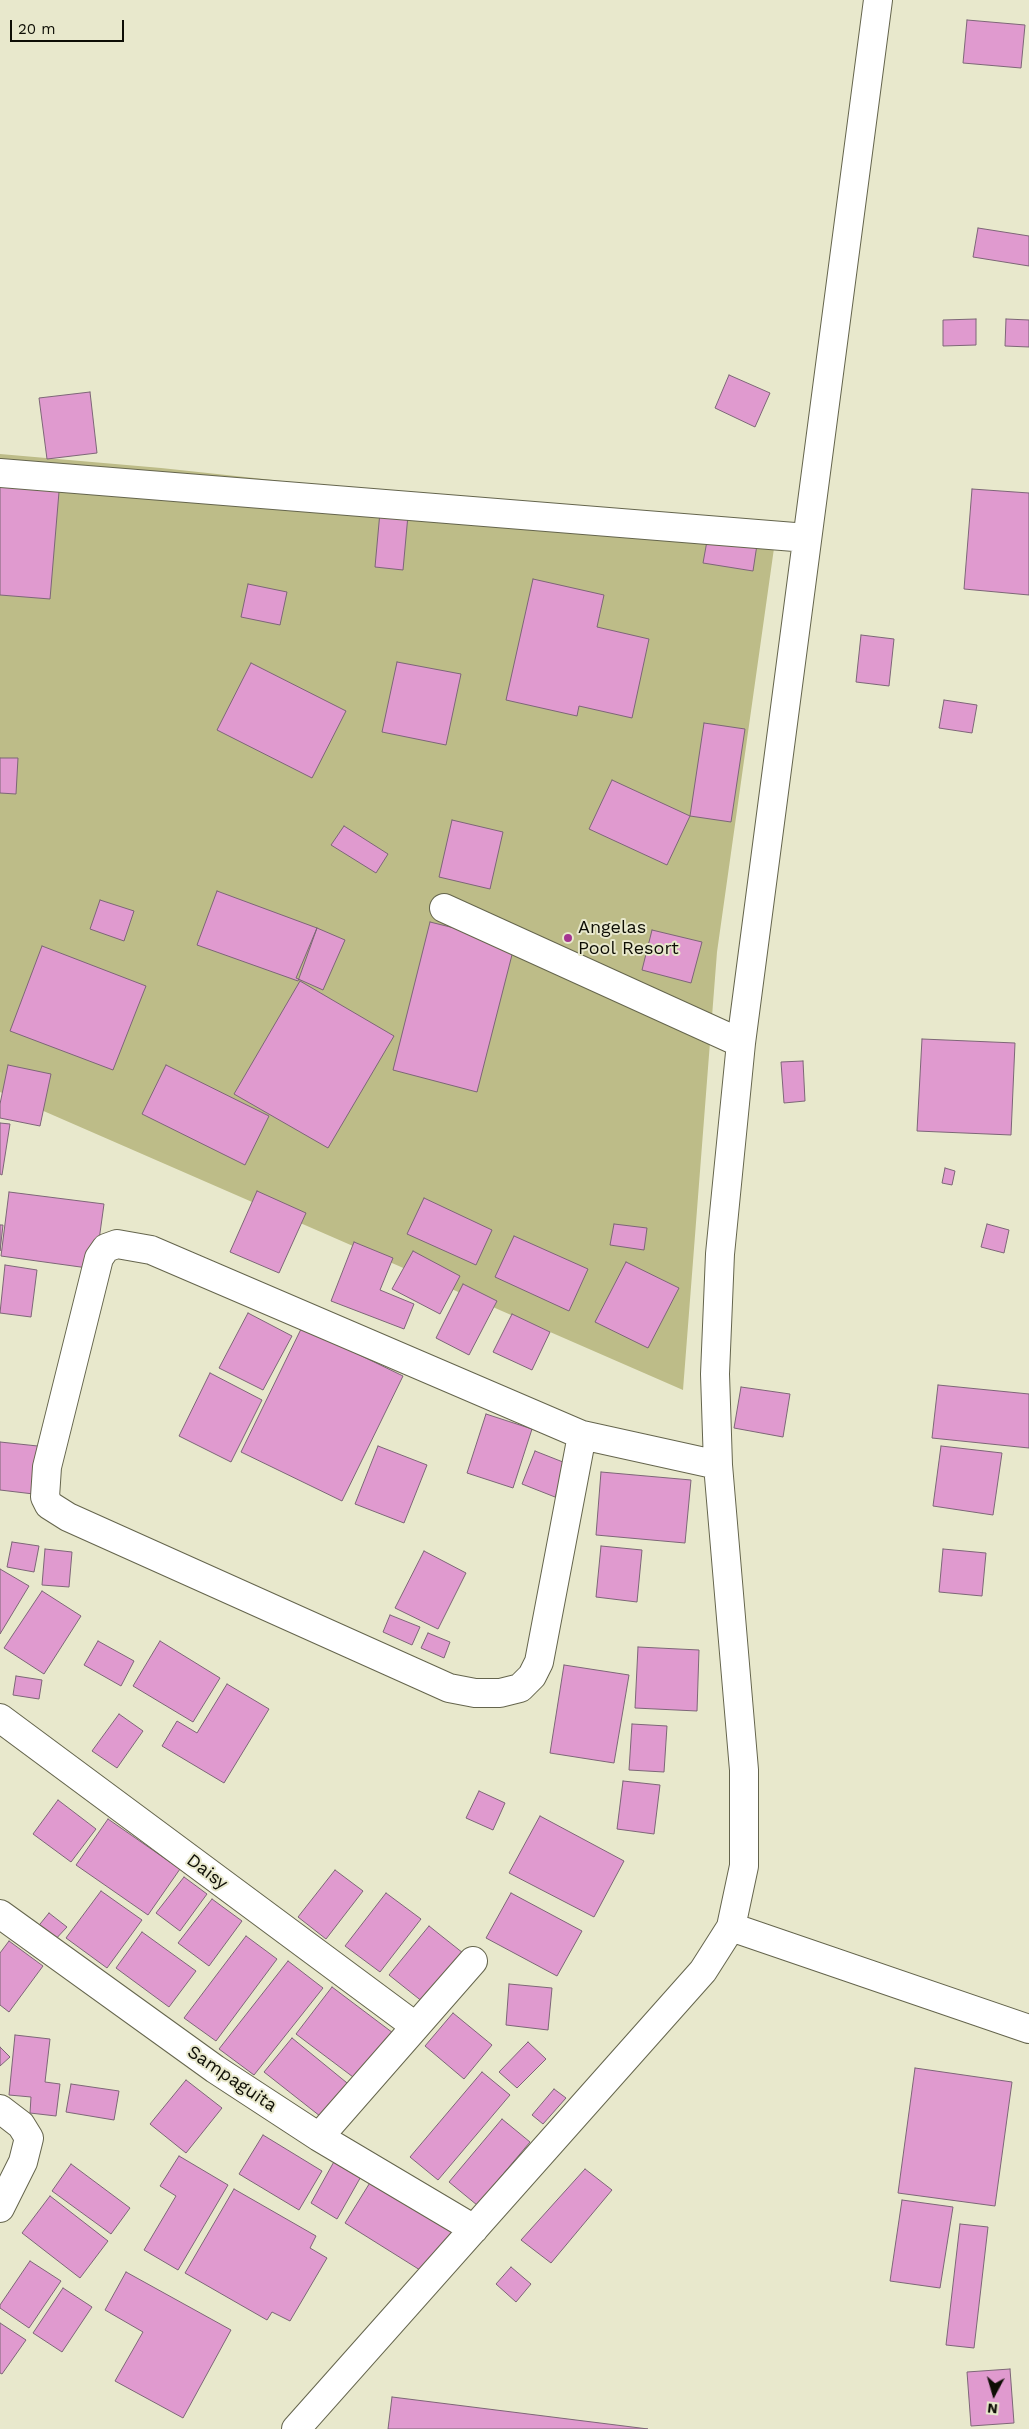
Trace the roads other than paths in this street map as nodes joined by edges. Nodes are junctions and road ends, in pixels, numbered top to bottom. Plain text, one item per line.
1 (878, 0) edge
2 (0, 473) edge
3 (807, 538) junction
4 (444, 908) dead end
5 (741, 1043) junction
6 (582, 1435) junction
7 (718, 1465) junction
8 (0, 1718) edge
9 (0, 1914) edge
10 (731, 1927) junction
11 (473, 1961) dead end
12 (415, 2026) junction
13 (1029, 2030) edge
14 (0, 2109) edge
15 (319, 2137) junction
16 (0, 2208) edge
17 (474, 2229) junction
18 (296, 2429) edge

1 - 3 street
2 - 3 street
3 - 5 street
4 - 5 street
5 - 7 street
6 - 6 street
6 - 7 street
7 - 10 street
8 - 12 street, Daisy
9 - 15 street, Sampaguita
10 - 13 street
10 - 17 street
11 - 12 street
12 - 15 street
14 - 16 street
15 - 17 street, Sampaguita
17 - 18 street

